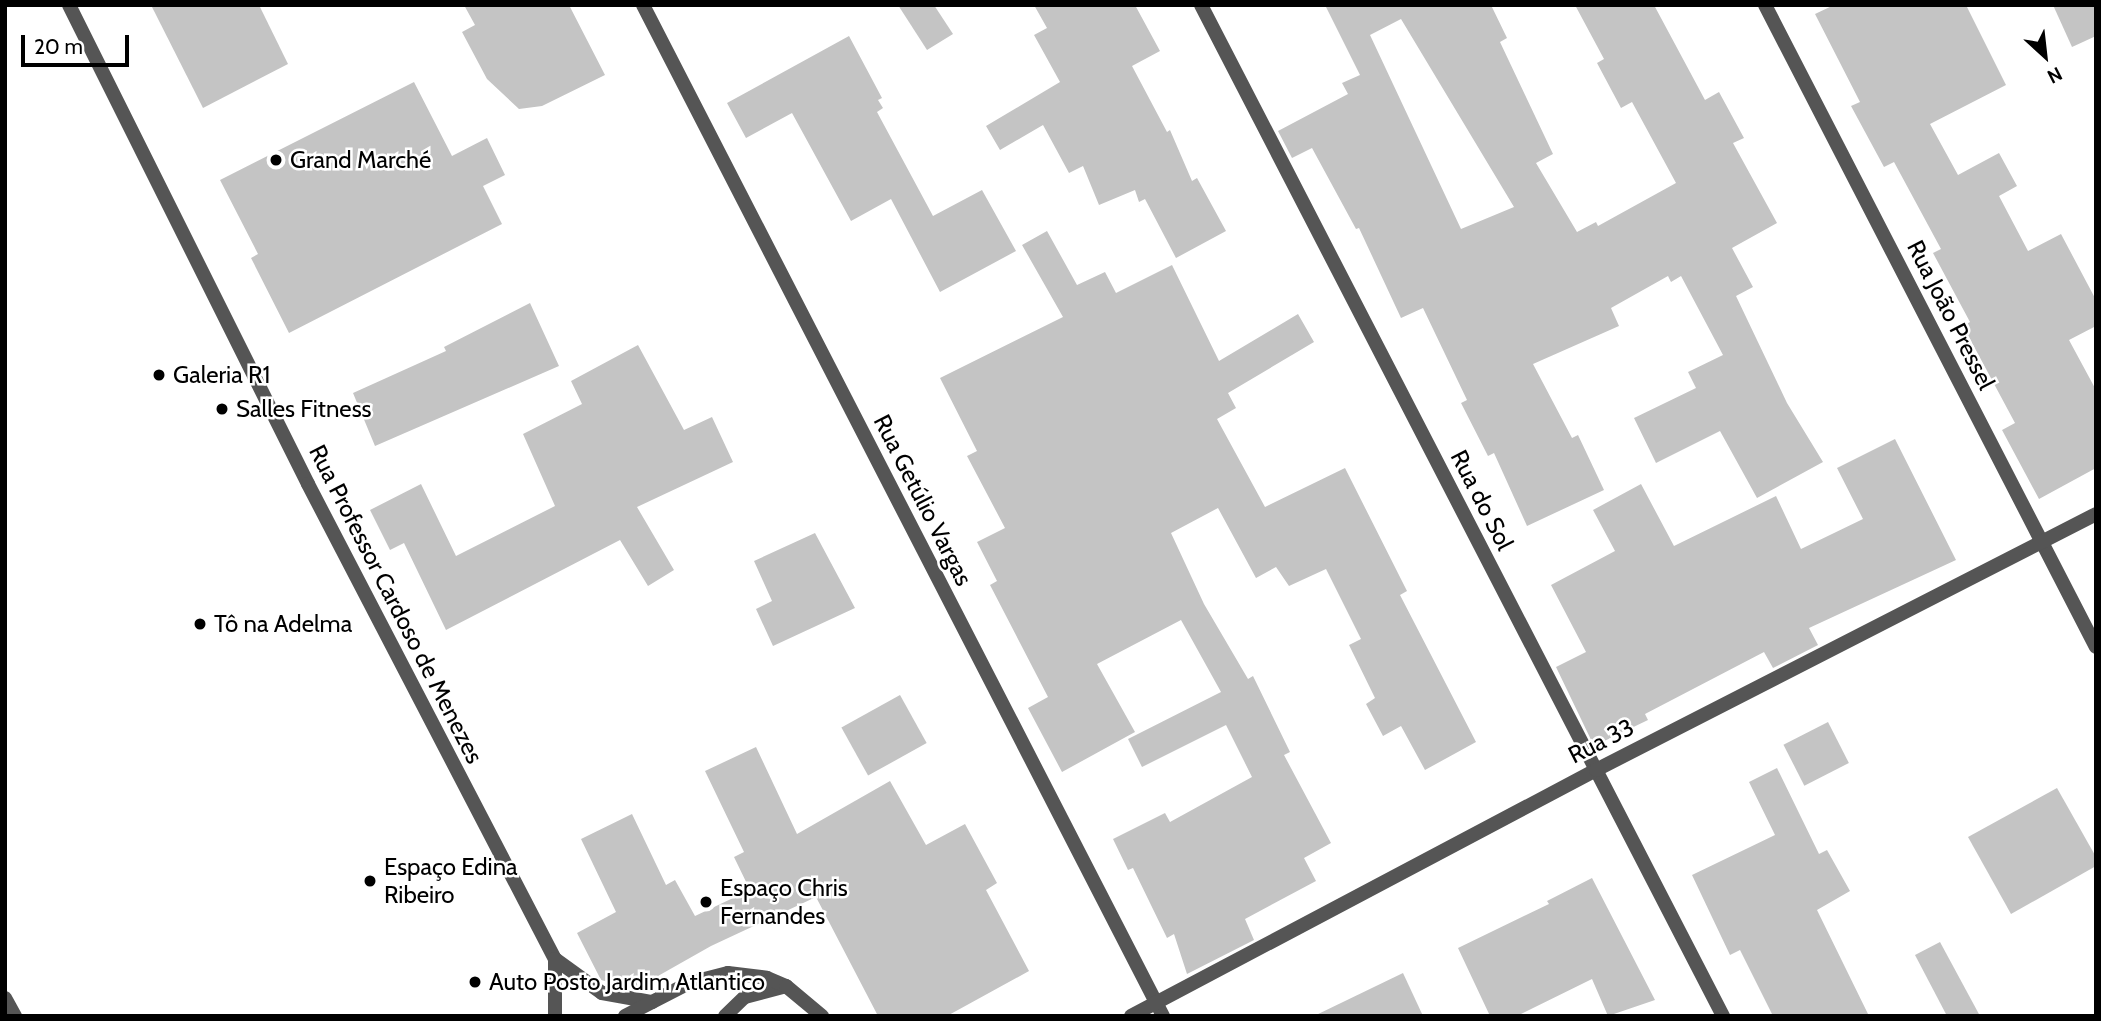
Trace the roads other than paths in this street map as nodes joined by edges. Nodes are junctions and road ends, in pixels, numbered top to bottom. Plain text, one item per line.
1 (69, 5) edge
2 (643, 5) edge
3 (1201, 5) edge
4 (1765, 5) edge
5 (2096, 514) edge
6 (2041, 541) junction
7 (2096, 647) edge
8 (1596, 770) junction
9 (555, 959) junction
10 (786, 986) junction
11 (5, 998) edge
12 (652, 1002) junction
13 (1160, 1009) edge
14 (15, 1016) edge
15 (555, 1016) edge
16 (625, 1016) edge
17 (725, 1016) edge
18 (822, 1016) edge
19 (1131, 1016) edge
20 (1723, 1016) edge

1 - 9 street, Rua Professor Cardoso de Menezes
2 - 13 street, Rua Getúlio Vargas
3 - 8 street, Rua do Sol
4 - 6 street, Rua João Pressel
5 - 6 street, Rua 33
6 - 7 street, Rua João Pressel
6 - 8 street, Rua 33
8 - 13 street, Rua 33
8 - 20 street, Rua do Sol
9 - 12 street, Rua Professor Cardoso de Menezes
9 - 15 street, Rua Professor Cardoso de Menezes
10 - 12 street
10 - 17 street
10 - 18 street
11 - 14 street
12 - 16 street
13 - 19 street, Rua 33

